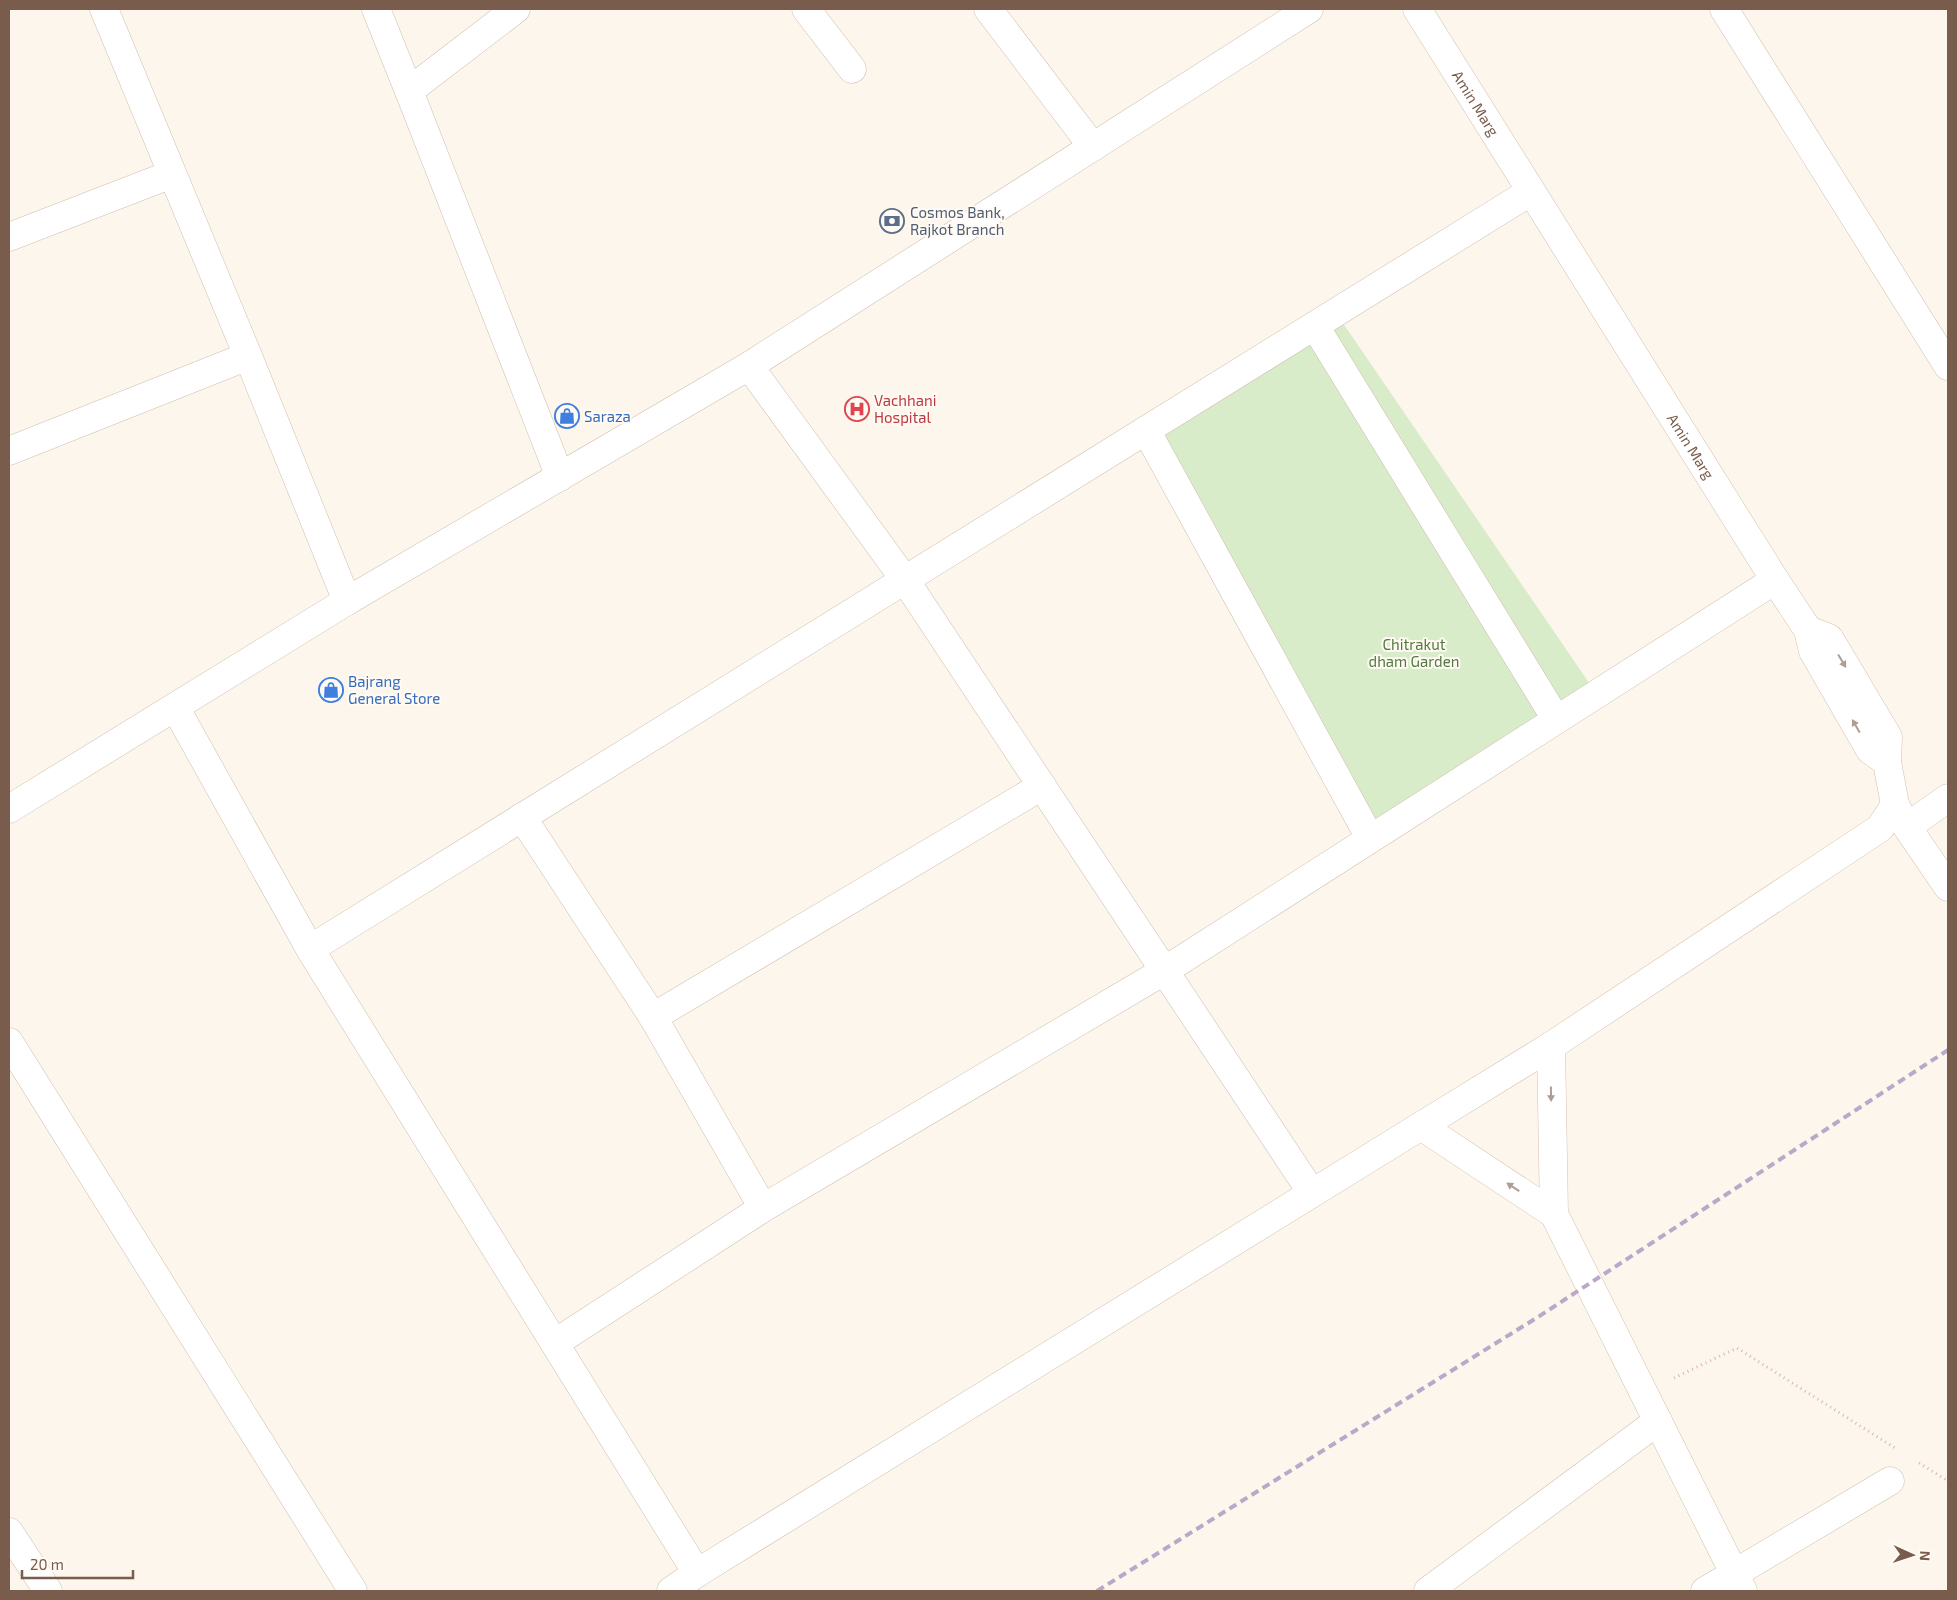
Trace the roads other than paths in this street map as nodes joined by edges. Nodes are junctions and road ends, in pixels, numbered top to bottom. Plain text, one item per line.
1 (104, 9) edge
2 (376, 9) edge
3 (516, 9) edge
4 (806, 9) edge
5 (988, 9) edge
6 (1309, 9) edge
7 (1417, 9) edge
8 (1724, 9) edge
9 (852, 69) dead end
10 (409, 91) junction
11 (1092, 147) junction
12 (172, 174) junction
13 (1530, 192) junction
14 (9, 236) edge
15 (1315, 326) junction
16 (248, 356) junction
17 (749, 366) junction
18 (1948, 366) edge
19 (1146, 430) junction
20 (9, 451) edge
21 (560, 477) junction
22 (905, 580) junction
23 (1774, 580) junction
24 (347, 602) junction
25 (175, 707) junction
26 (1556, 719) junction
27 (1042, 786) junction
28 (1948, 798) edge
29 (9, 809) edge
30 (1901, 816) junction
31 (522, 818) junction
32 (1370, 838) junction
33 (1948, 887) edge
34 (310, 949) junction
35 (1164, 970) junction
36 (653, 1017) junction
37 (9, 1042) edge
38 (1551, 1046) junction
39 (1421, 1126) junction
40 (1312, 1193) junction
41 (763, 1208) junction
42 (1554, 1214) junction
43 (555, 1343) junction
44 (1658, 1421) junction
45 (1890, 1481) dead end
46 (9, 1532) edge
47 (697, 1573) junction
48 (1739, 1582) edge
49 (48, 1591) edge
50 (353, 1591) edge
51 (670, 1591) edge
52 (1428, 1591) edge
53 (1705, 1591) edge

1 - 12 street
2 - 10 street
3 - 10 street
4 - 9 street
5 - 11 street
6 - 11 street
7 - 13 street, Amin Marg
8 - 18 street
10 - 21 street
11 - 17 street
12 - 14 street
12 - 16 street
13 - 15 street
13 - 23 street, Amin Marg
15 - 19 street
15 - 26 street
16 - 20 street
16 - 24 street
17 - 21 street
17 - 22 street
19 - 22 street
19 - 32 street
21 - 24 street
22 - 27 street
22 - 31 street
23 - 26 street
23 - 30 street, Amin Marg
24 - 25 street
25 - 29 street
25 - 34 street
26 - 32 street
27 - 35 street
27 - 36 street
28 - 30 street
30 - 33 street
30 - 38 street
31 - 34 street
31 - 36 street
32 - 35 street
34 - 43 street
35 - 40 street
35 - 41 street
36 - 41 street
37 - 50 street
38 - 39 street
38 -> 42 street
39 - 40 street
42 -> 39 street
40 - 47 street
41 - 43 street
42 - 44 street
43 - 47 street
44 - 48 street
44 - 52 street
45 - 48 street
46 - 49 street
47 - 51 street
48 - 53 street

